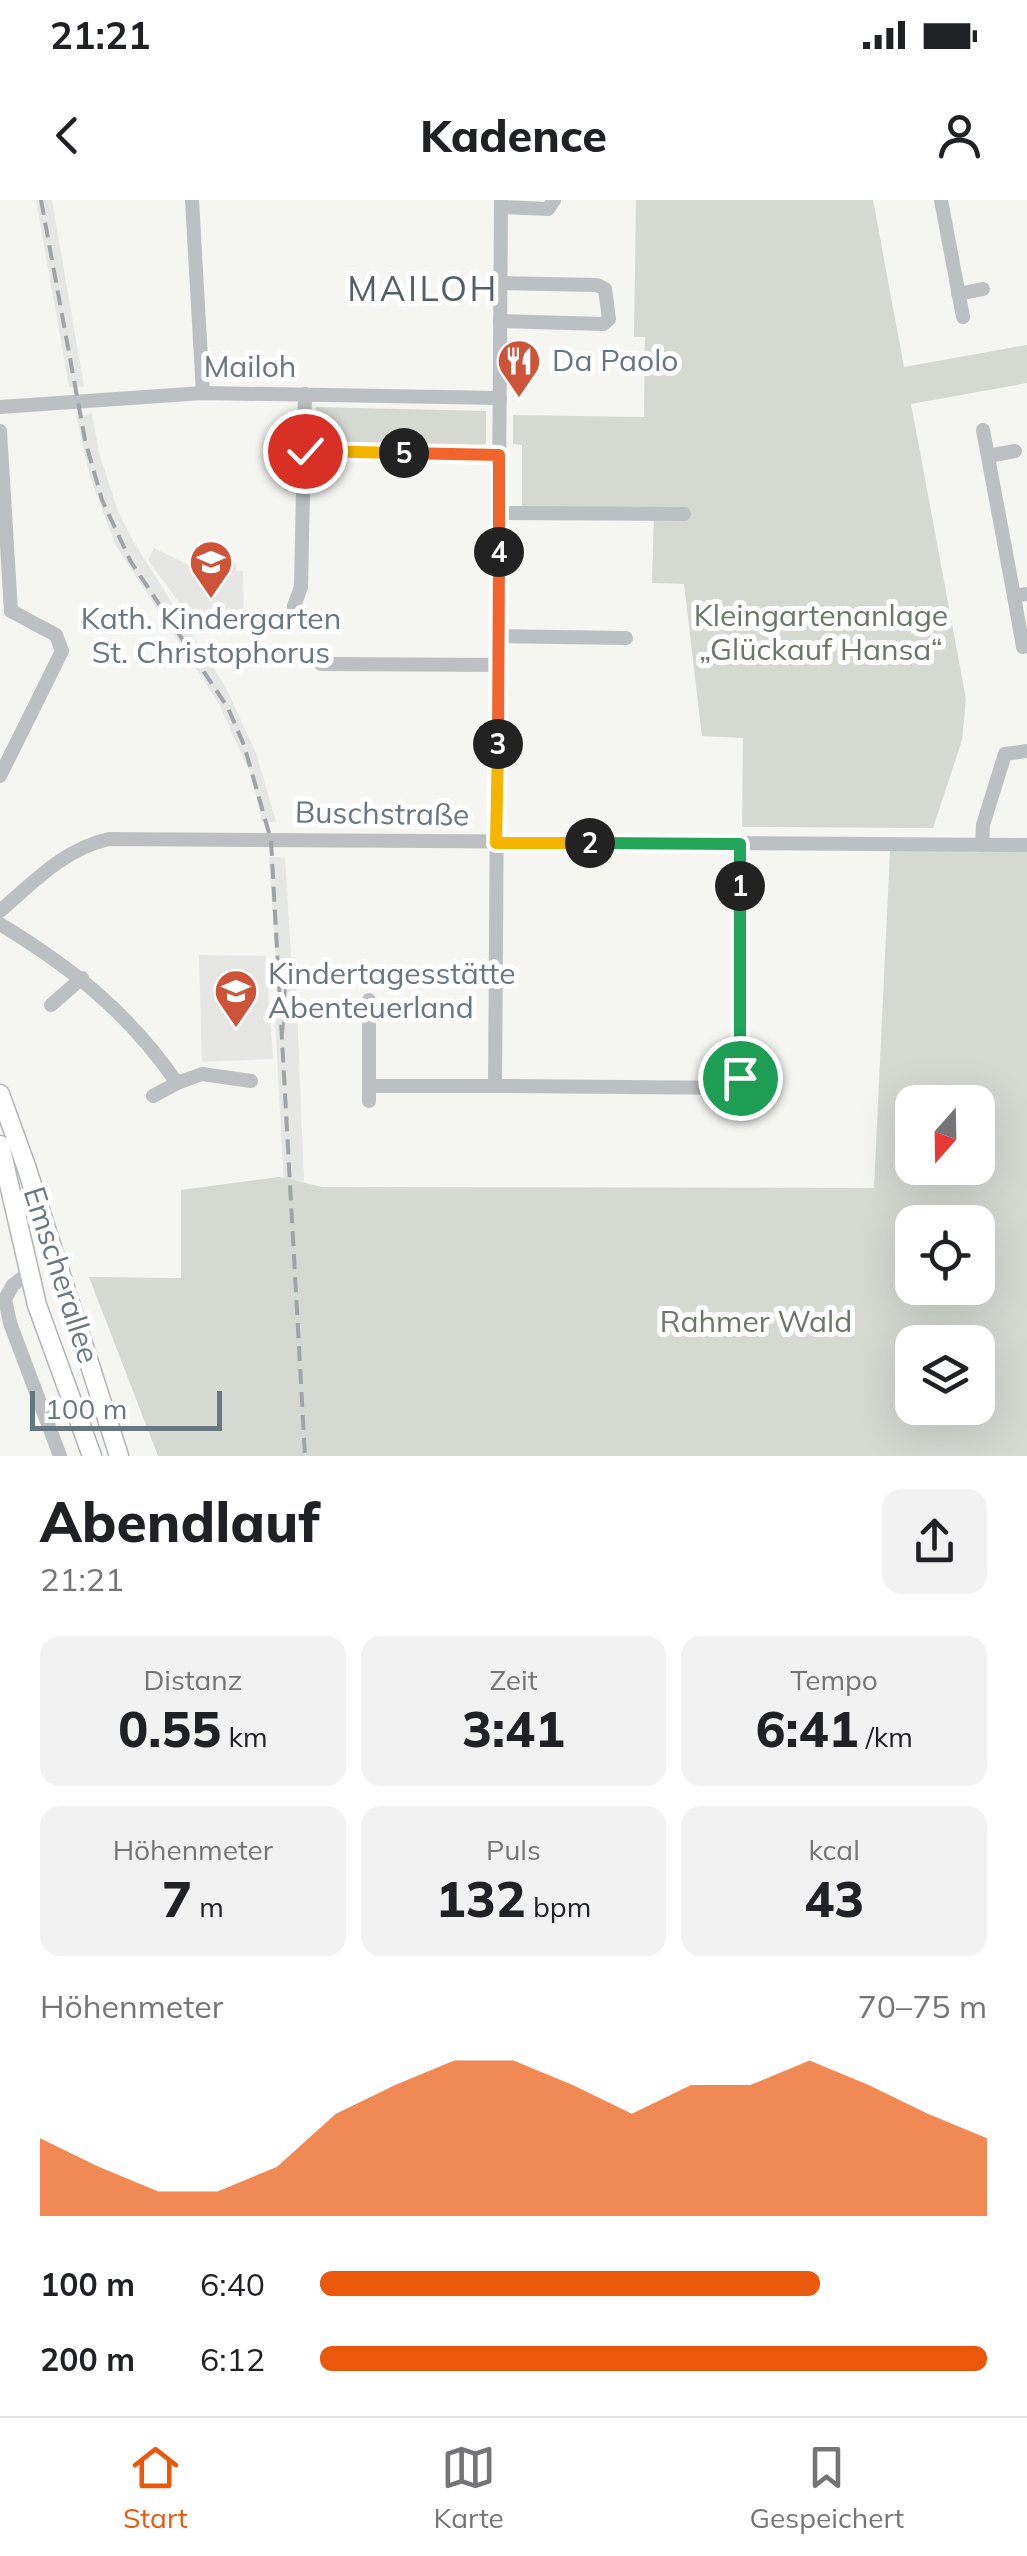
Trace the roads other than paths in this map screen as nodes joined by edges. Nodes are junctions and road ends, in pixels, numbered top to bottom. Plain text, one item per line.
1 (192, 200) edge
2 (554, 200) edge
3 (942, 200) edge
4 (501, 204) edge
5 (501, 283) junction
6 (984, 289) dead end
7 (958, 294) junction
8 (963, 317) dead end
9 (500, 321) junction
10 (203, 394) junction
11 (305, 394) junction
12 (500, 398) junction
13 (0, 407) edge
14 (983, 430) dead end
15 (0, 431) edge
16 (305, 451) junction
17 (1015, 451) dead end
18 (499, 455) junction
19 (988, 456) junction
20 (499, 513) junction
21 (684, 514) dead end
22 (1021, 595) edge
23 (5, 606) edge
24 (294, 606) dead end
25 (498, 636) junction
26 (626, 638) dead end
27 (1023, 647) dead end
28 (321, 664) dead end
29 (498, 664) junction
30 (1027, 751) edge
31 (0, 776) edge
32 (496, 843) junction
33 (740, 844) junction
34 (1027, 844) edge
35 (982, 845) junction
36 (0, 912) edge
37 (0, 924) edge
38 (82, 978) junction
39 (369, 1000) dead end
40 (51, 1005) dead end
41 (250, 1081) dead end
42 (176, 1084) junction
43 (495, 1086) junction
44 (0, 1094) edge
45 (153, 1096) dead end
46 (0, 1145) edge
47 (30, 1272) junction
48 (4, 1290) edge
49 (60, 1456) edge
50 (92, 1456) edge
51 (119, 1456) edge

1 - 10 street
2 - 4 street
3 - 7 street
4 - 5 street
5 - 9 street
5 - 9 street
6 - 7 street
7 - 8 street
9 - 12 street
10 - 11 street, Mailoh
10 - 13 street, Mailoh
11 - 12 street, Mailoh
11 - 16 street
12 - 18 street
14 - 19 street
15 - 23 street
16 - 18 street
16 - 24 street
17 - 19 street
18 - 20 street
19 - 22 street
20 - 21 street
20 - 25 street
22 - 27 street
23 - 31 street
25 - 26 street
25 - 29 street
28 - 29 street
29 - 32 street
30 - 35 street
32 - 33 street, Buschstraße
32 - 36 street, Buschstraße
32 - 43 street
33 - 35 street, Buschstraße
33 - 43 street
34 - 35 street, Buschstraße
37 - 38 street
38 - 40 street
38 - 42 street
39 - 43 street
41 - 42 street
42 - 45 street
44 - 51 main road, Emscherallee
46 - 47 main road, Emscherallee
47 - 48 street
47 - 50 main road, Emscherallee
48 - 49 street

